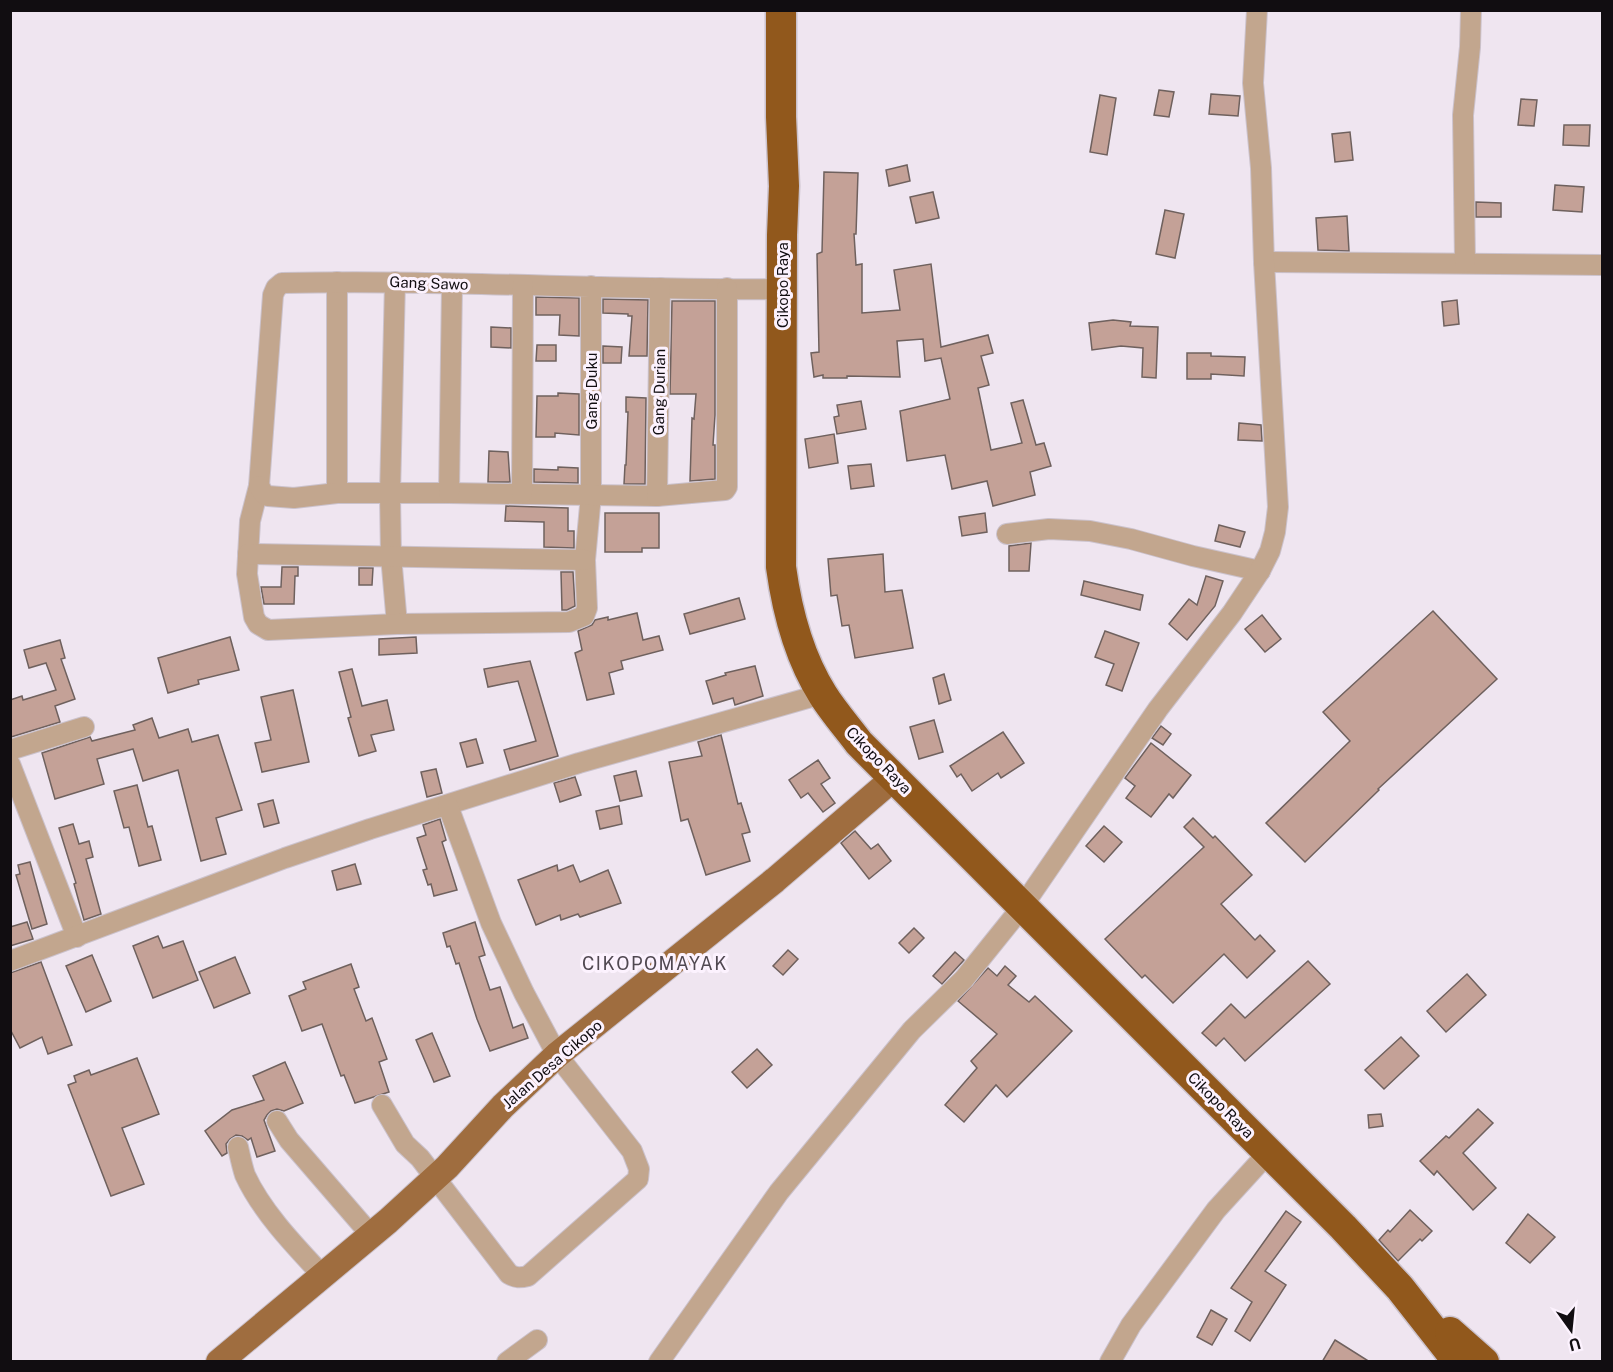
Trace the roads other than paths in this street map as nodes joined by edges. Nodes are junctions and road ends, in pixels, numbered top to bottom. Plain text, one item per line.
1 (781, 10) edge
2 (1257, 10) edge
3 (1471, 10) edge
4 (1264, 262) junction
5 (1465, 262) junction
6 (1602, 266) edge
7 (337, 282) junction
8 (395, 282) junction
9 (452, 285) junction
10 (523, 285) junction
11 (591, 286) junction
12 (660, 288) junction
13 (727, 288) junction
14 (783, 290) junction
15 (259, 486) junction
16 (337, 493) junction
17 (449, 493) junction
18 (522, 493) junction
19 (390, 494) junction
20 (591, 495) junction
21 (657, 496) junction
22 (1007, 534) dead end
23 (248, 554) junction
24 (391, 556) junction
25 (585, 560) junction
26 (1260, 571) junction
27 (397, 624) junction
28 (822, 694) junction
29 (84, 727) dead end
30 (10, 750) edge
31 (10, 764) edge
32 (895, 777) junction
33 (448, 806) junction
34 (1022, 907) junction
35 (77, 937) junction
36 (10, 961) edge
37 (557, 1054) junction
38 (382, 1105) dead end
39 (277, 1120) dead end
40 (238, 1148) dead end
41 (1268, 1153) junction
42 (436, 1177) junction
43 (371, 1235) junction
44 (322, 1276) junction
45 (1400, 1288) junction
46 (537, 1340) dead end
47 (219, 1362) edge
48 (507, 1362) edge
49 (658, 1362) edge
50 (1110, 1362) edge
51 (1458, 1362) edge
52 (1484, 1362) edge

1 - 14 highway, Cikopo Raya
2 - 4 street
3 - 5 street
4 - 5 street
4 - 26 street
5 - 6 street
7 - 8 street, Gang Sawo
7 - 15 street, Gang Sawo
7 - 16 street
8 - 9 street, Gang Sawo
8 - 19 street
9 - 10 street, Gang Sawo
9 - 17 street
10 - 11 street, Gang Sawo
10 - 18 street
11 - 12 street, Gang Sawo
11 - 20 street, Gang Duku
12 - 13 street, Gang Sawo
12 - 21 street, Gang Durian
13 - 14 street, Gang Sawo
13 - 21 street
14 - 28 highway, Cikopo Raya
15 - 16 street
15 - 23 street, Gang Sawo
16 - 19 street
17 - 18 street
17 - 19 street
18 - 20 street
19 - 24 street
20 - 21 street
20 - 25 street, Gang Duku
22 - 26 street
23 - 24 street
23 - 27 street, Gang Sawo
24 - 25 street
24 - 27 street
25 - 27 street, Gang Duku
26 - 34 street
28 - 32 highway, Cikopo Raya
28 - 33 street
29 - 30 street
31 - 35 street
32 - 34 highway, Cikopo Raya
32 - 37 main road, Jalan Desa Cikopo
33 - 35 street
33 - 37 street
34 - 41 highway, Cikopo Raya
34 - 49 street
35 - 36 street
37 - 42 main road, Jalan Desa Cikopo
37 - 42 street
38 - 42 street
39 - 43 street
40 - 44 street
41 - 45 highway, Cikopo Raya
41 - 50 street
42 - 43 main road, Jalan Desa Cikopo
43 - 44 main road, Jalan Desa Cikopo
44 - 47 main road, Jalan Desa Cikopo
45 - 51 highway, Cikopo Raya
45 - 52 highway, Cikopo Raya
46 - 48 street

